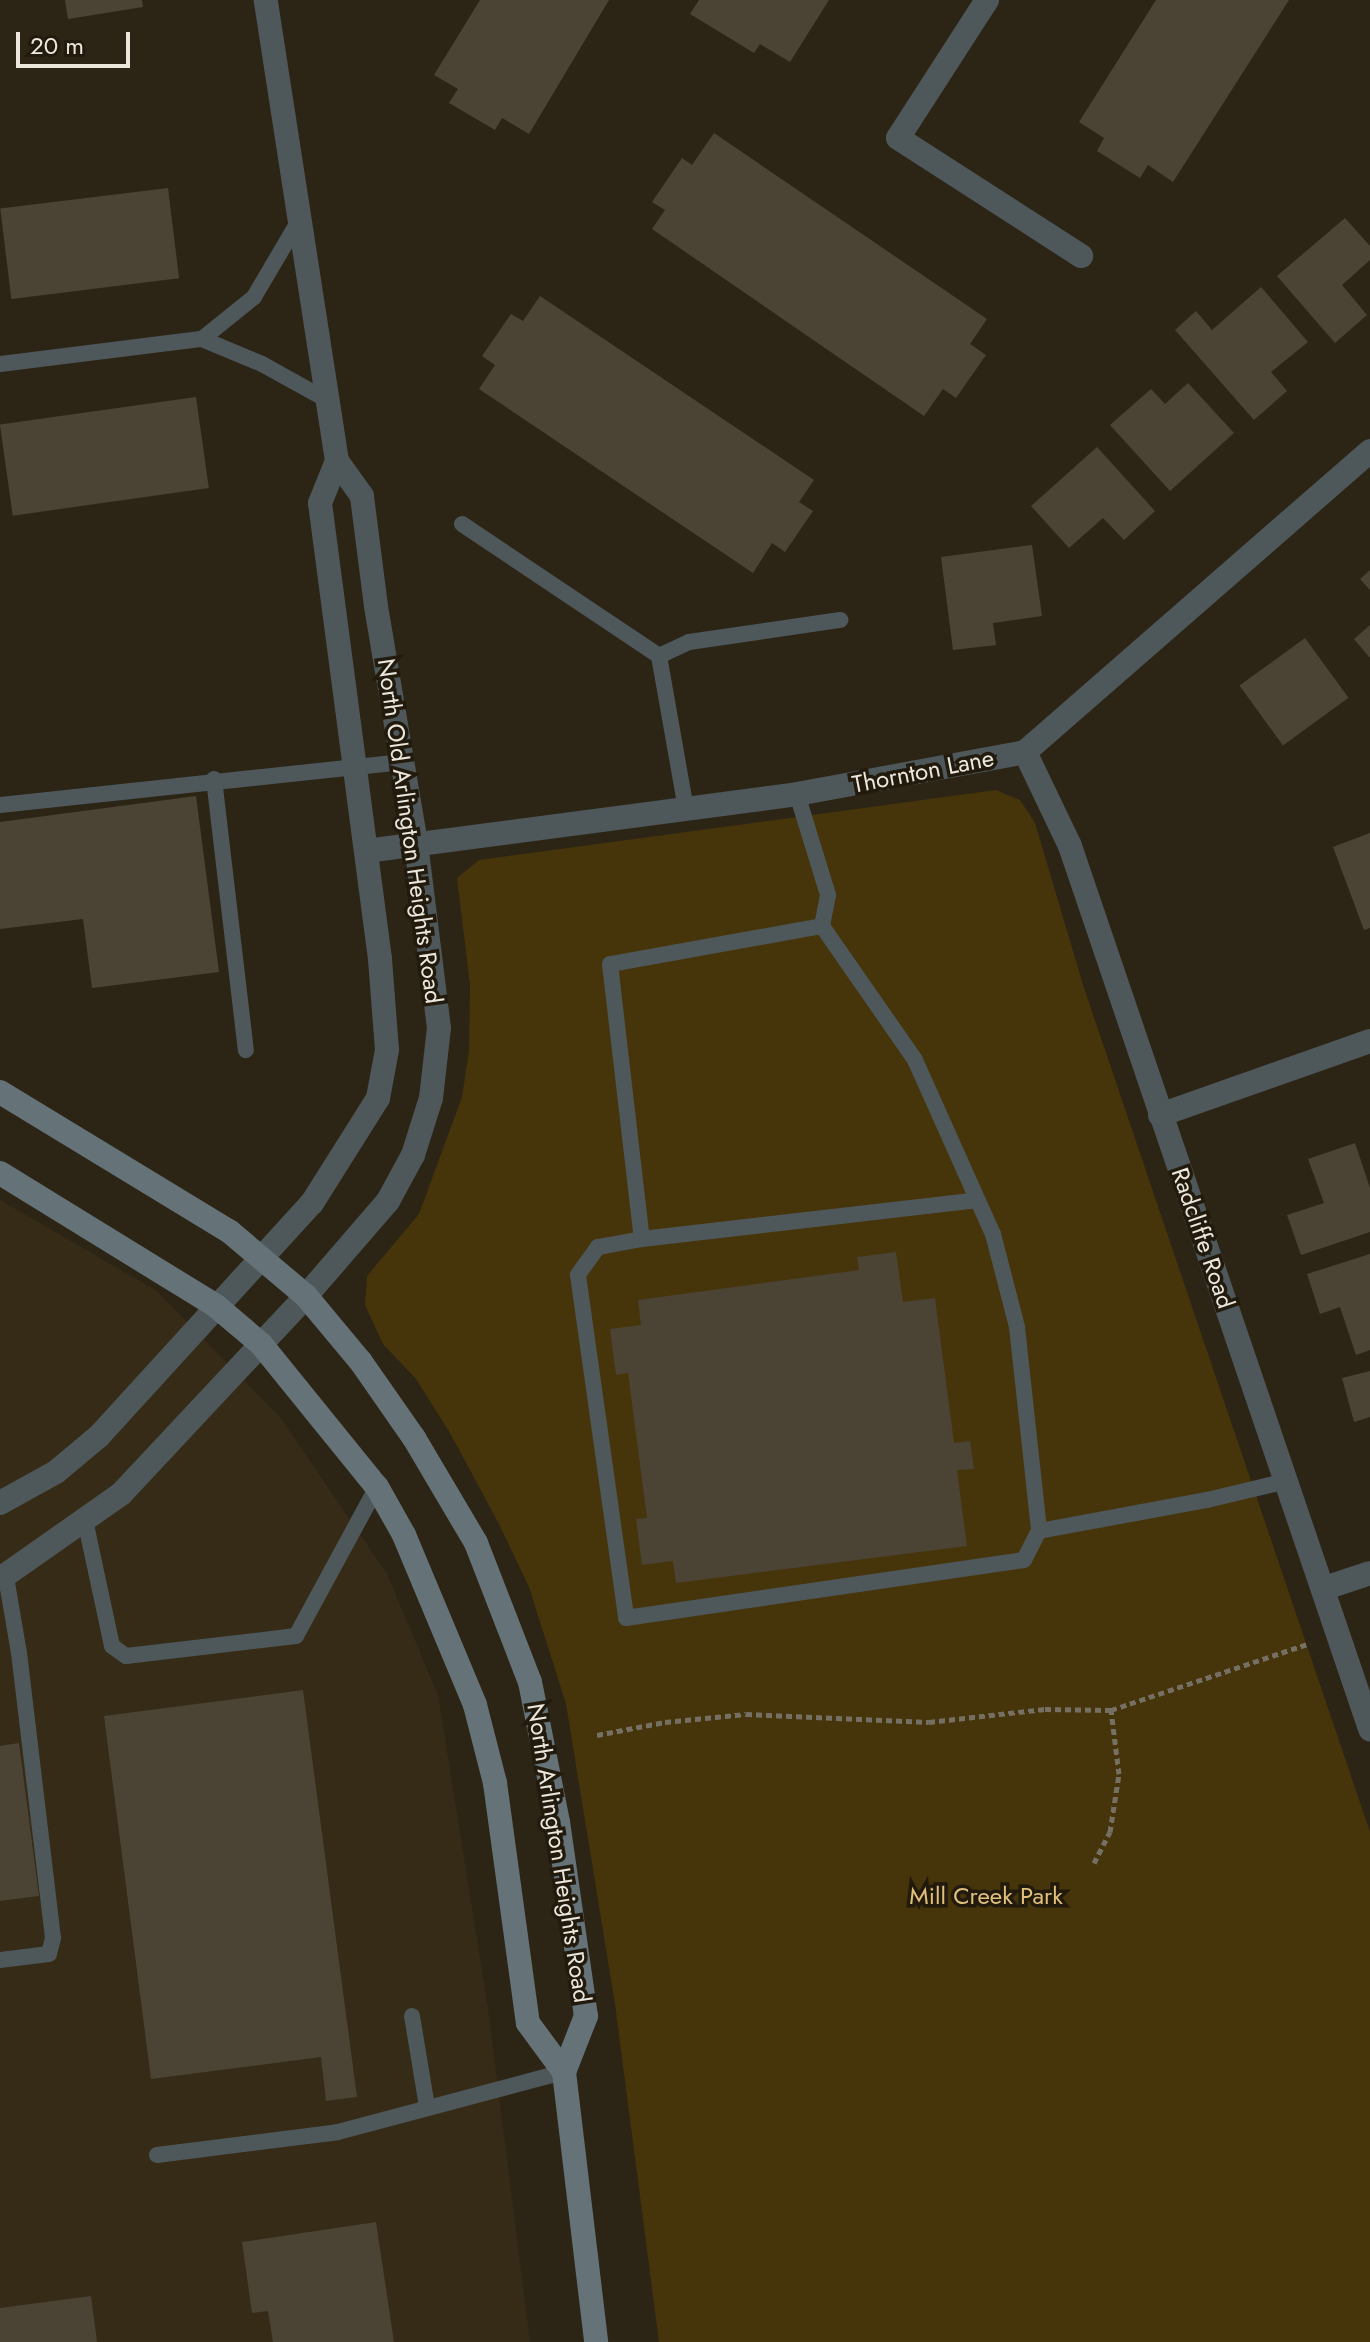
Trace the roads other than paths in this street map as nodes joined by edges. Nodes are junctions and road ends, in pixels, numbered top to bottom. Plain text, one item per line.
1 (266, 0) edge
2 (987, 0) edge
3 (300, 219) junction
4 (1081, 256) dead end
5 (202, 339) junction
6 (0, 364) edge
7 (327, 400) junction
8 (1370, 451) edge
9 (337, 461) junction
10 (462, 524) dead end
11 (840, 620) dead end
12 (659, 656) junction
13 (1025, 752) junction
14 (403, 762) junction
15 (356, 767) junction
16 (214, 779) junction
17 (797, 794) junction
18 (0, 805) edge
19 (686, 809) junction
20 (416, 843) junction
21 (366, 851) junction
22 (822, 926) junction
23 (1370, 1041) edge
24 (246, 1050) dead end
25 (0, 1092) edge
26 (1160, 1115) junction
27 (0, 1173) edge
28 (978, 1200) junction
29 (642, 1239) junction
30 (262, 1255) junction
31 (306, 1296) junction
32 (216, 1306) junction
33 (261, 1344) junction
34 (1287, 1481) junction
35 (377, 1487) junction
36 (0, 1503) edge
37 (85, 1520) junction
38 (1039, 1531) junction
39 (1370, 1573) edge
40 (3, 1578) edge
41 (1325, 1588) junction
42 (1370, 1729) edge
43 (0, 1960) edge
44 (412, 2016) dead end
45 (564, 2072) junction
46 (427, 2107) junction
47 (157, 2155) dead end
48 (596, 2342) edge

1 - 3 street, North Old Arlington Heights Road
2 - 4 street
3 - 5 lane
3 - 7 street, North Old Arlington Heights Road
5 - 6 lane
5 - 7 lane
7 - 9 street, North Old Arlington Heights Road
8 - 13 street, Thornton Lane
9 - 14 street, North Old Arlington Heights Road
9 - 15 street, North Old Arlington Heights Road
10 - 12 lane
11 - 12 lane
12 - 19 lane
13 - 17 street, Thornton Lane
13 - 26 street, Radcliffe Road
14 - 15 lane
14 - 20 street, North Old Arlington Heights Road
15 - 16 lane
15 - 21 street, North Old Arlington Heights Road
16 - 18 lane
16 - 24 lane
17 - 19 street, Thornton Lane
17 - 22 lane
19 - 20 street, Thornton Lane
20 - 21 street, Thornton Lane
20 - 31 street, North Old Arlington Heights Road
21 - 30 street, North Old Arlington Heights Road
22 - 28 lane
22 - 29 lane
23 - 26 street
25 - 30 main road, North Arlington Heights Road
26 - 34 street, Radcliffe Road
27 - 32 main road, North Arlington Heights Road
28 - 29 lane
28 - 38 lane
29 - 38 lane
30 - 31 main road, North Arlington Heights Road
30 - 32 street, North Old Arlington Heights Road
31 - 33 street, North Old Arlington Heights Road
31 - 45 main road, North Arlington Heights Road
32 - 33 main road, North Arlington Heights Road
32 - 36 street, North Old Arlington Heights Road
33 - 35 main road, North Arlington Heights Road
33 - 37 street, North Old Arlington Heights Road
34 - 38 lane
34 - 41 street, Radcliffe Road
35 - 37 lane
35 - 45 main road, North Arlington Heights Road
37 - 40 street, North Old Arlington Heights Road
39 - 41 street
40 - 43 lane
41 - 42 street, Radcliffe Road
44 - 46 lane
45 - 46 lane
45 - 48 main road, North Arlington Heights Road
46 - 47 lane

